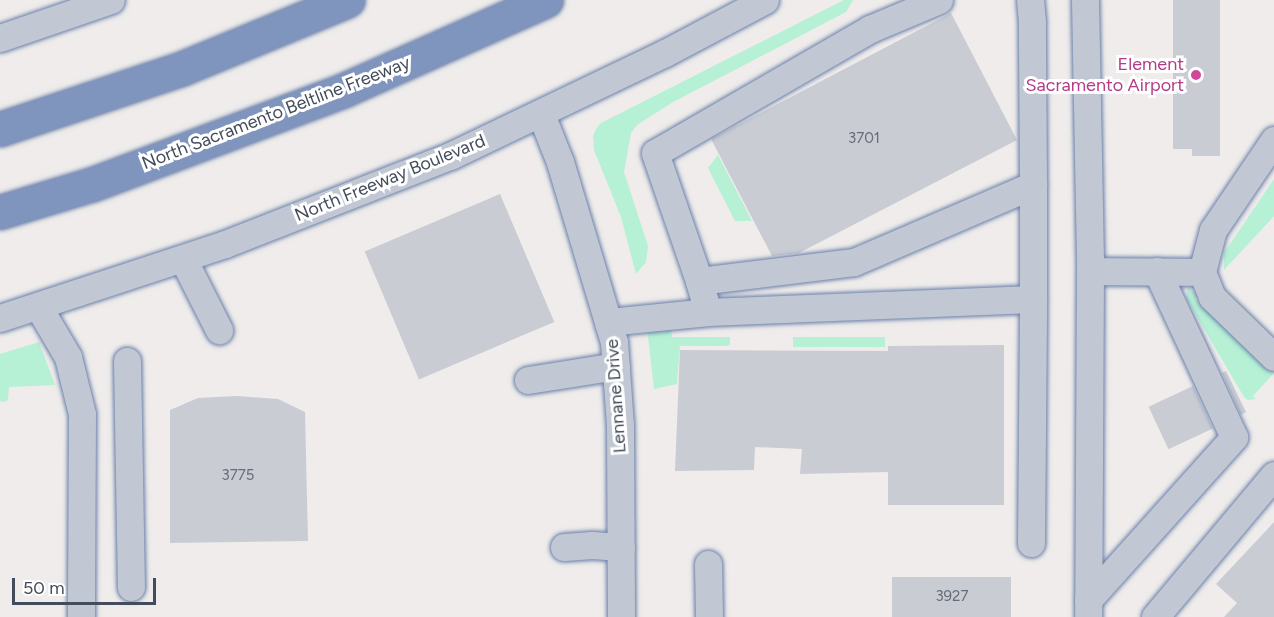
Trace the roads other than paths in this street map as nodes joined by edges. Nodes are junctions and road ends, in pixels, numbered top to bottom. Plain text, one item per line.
1 (111, 0) edge
2 (348, 0) edge
3 (546, 0) edge
4 (765, 0) edge
5 (939, 0) edge
6 (1029, 0) edge
7 (1085, 0) edge
8 (0, 38) edge
9 (541, 114) junction
10 (0, 129) edge
11 (1274, 140) edge
12 (1033, 185) junction
13 (0, 212) edge
14 (183, 258) junction
15 (1090, 271) junction
16 (1157, 271) junction
17 (1202, 272) junction
18 (699, 281) junction
19 (1033, 299) junction
20 (38, 306) junction
21 (708, 312) junction
22 (0, 318) edge
23 (608, 322) junction
24 (219, 330) dead end
25 (1274, 357) edge
26 (127, 361) dead end
27 (616, 366) junction
28 (528, 380) dead end
29 (1274, 475) edge
30 (1031, 543) dead end
31 (564, 547) dead end
32 (621, 547) junction
33 (708, 564) dead end
34 (132, 587) dead end
35 (1088, 608) edge
36 (81, 617) edge
37 (621, 617) edge
38 (709, 617) edge
39 (1155, 617) edge

1 - 8 street
2 - 10 highway
3 - 13 highway, North Sacramento Beltline Freeway
4 - 9 street, North Freeway Boulevard
5 - 18 street
6 - 12 street
7 - 15 street
9 - 14 street, North Freeway Boulevard
9 - 23 street, Lennane Drive
11 - 17 street
12 - 18 street
12 - 19 street
14 - 20 street, North Freeway Boulevard
14 - 24 street
15 - 16 street
15 - 35 street
16 - 17 street
16 - 35 street
17 - 25 street
18 - 21 street
19 - 21 street
19 - 30 street
20 - 22 street, North Freeway Boulevard
20 - 36 street
21 - 23 street
23 - 27 street, Lennane Drive
26 - 34 street
27 - 28 street
27 - 32 street, Lennane Drive
29 - 39 street
31 - 32 street
32 - 37 street, Lennane Drive
33 - 38 street

